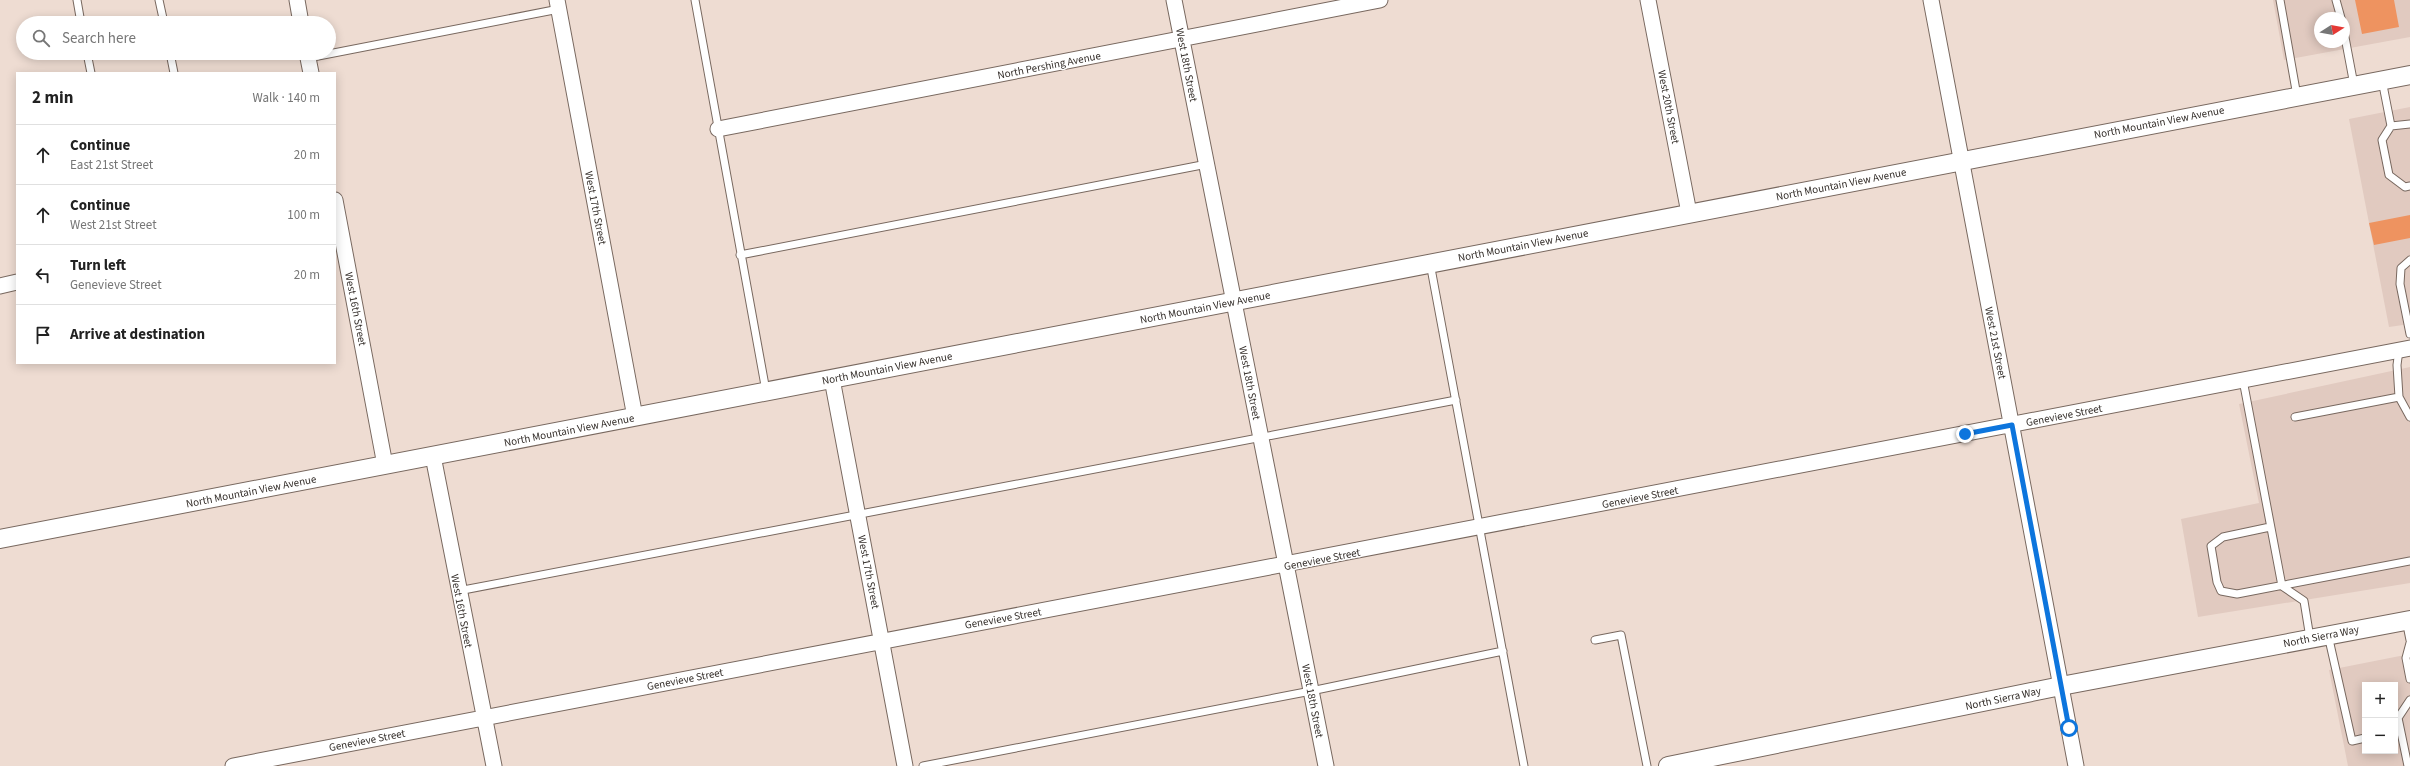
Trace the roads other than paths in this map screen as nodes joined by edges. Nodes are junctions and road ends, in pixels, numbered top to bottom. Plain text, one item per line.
1 (77, 0) edge
2 (159, 0) edge
3 (297, 0) edge
4 (695, 0) edge
5 (1174, 0) edge
6 (1380, 0) edge
7 (1648, 0) edge
8 (1931, 0) edge
9 (2280, 0) edge
10 (2336, 0) edge
11 (558, 4) edge
12 (2339, 12) edge
13 (80, 16) edge
14 (162, 16) edge
15 (300, 16) edge
16 (1182, 39) junction
17 (2347, 48) edge
18 (336, 50) edge
19 (89, 60) edge
20 (171, 60) edge
21 (308, 60) edge
22 (92, 72) edge
23 (174, 72) edge
24 (311, 72) edge
25 (2410, 75) edge
26 (2382, 79) junction
27 (2354, 85) junction
28 (2297, 96) junction
29 (2410, 124) edge
30 (2391, 126) junction
31 (718, 129) junction
32 (1962, 161) junction
33 (1207, 164) junction
34 (2410, 186) edge
35 (336, 210) edge
36 (1689, 213) junction
37 (337, 221) edge
38 (740, 255) junction
39 (2410, 260) edge
40 (1430, 263) junction
41 (16, 282) edge
42 (0, 286) edge
43 (1234, 301) junction
44 (2410, 334) edge
45 (2405, 349) edge
46 (832, 379) junction
47 (2242, 380) junction
48 (766, 392) junction
49 (2399, 397) junction
50 (1456, 400) junction
51 (635, 417) junction
52 (2295, 417) dead end
53 (2410, 417) edge
54 (2012, 425) junction
55 (1261, 439) junction
56 (433, 456) junction
57 (385, 465) junction
58 (858, 514) junction
59 (2270, 527) junction
60 (1480, 528) junction
61 (0, 539) edge
62 (2410, 561) edge
63 (1286, 566) junction
64 (2282, 586) junction
65 (458, 591) junction
66 (2408, 620) edge
67 (2328, 635) junction
68 (2310, 638) junction
69 (882, 640) junction
70 (1595, 640) dead end
71 (2410, 642) edge
72 (1503, 651) junction
73 (2410, 679) edge
74 (2061, 686) junction
75 (1311, 691) junction
76 (2410, 700) edge
77 (484, 718) junction
78 (2398, 718) edge
79 (2398, 730) edge
80 (2362, 739) edge
81 (233, 766) edge
82 (494, 766) edge
83 (905, 766) edge
84 (923, 766) edge
85 (1326, 766) edge
86 (1524, 766) edge
87 (1646, 766) edge
88 (1668, 766) edge
89 (2076, 766) edge
90 (2408, 766) edge

1 - 13 lane
2 - 14 lane
3 - 15 street
4 - 31 lane
5 - 16 street, West 18th Street
6 - 16 street, North Pershing Avenue
7 - 36 street, West 20th Street
8 - 32 street, West 21st Street
9 - 28 lane
10 - 12 lane
11 - 18 lane
11 - 51 street, West 17th Street
16 - 31 street, North Pershing Avenue
16 - 33 street, West 18th Street
17 - 27 lane
19 - 22 lane
20 - 23 lane
21 - 24 street
25 - 26 street, North Mountain View Avenue
26 - 27 street, North Mountain View Avenue
26 - 30 lane
27 - 28 street, North Mountain View Avenue
28 - 32 street, North Mountain View Avenue
29 - 30 lane
30 - 34 lane
31 - 38 lane
32 - 36 street, North Mountain View Avenue
32 - 54 street, West 21st Street
33 - 38 lane
33 - 43 street, West 18th Street
35 - 37 street, West 16th Street
36 - 40 street, North Mountain View Avenue
37 - 57 street, West 16th Street
38 - 48 lane
39 - 44 lane
40 - 43 street, North Mountain View Avenue
40 - 50 lane
41 - 42 street
43 - 46 street, North Mountain View Avenue
43 - 55 street, West 18th Street
45 - 47 street, Genevieve Street
45 - 49 lane
46 - 48 street, North Mountain View Avenue
46 - 58 street, West 17th Street
47 - 54 street, Genevieve Street
47 - 59 lane
48 - 51 street, North Mountain View Avenue
49 - 52 lane
49 - 53 lane
50 - 55 lane
50 - 60 lane
51 - 56 street, North Mountain View Avenue
54 - 60 street, Genevieve Street
54 - 74 street, West 21st Street
55 - 58 lane
55 - 63 street, West 18th Street
56 - 57 street, North Mountain View Avenue
56 - 65 street, West 16th Street
57 - 61 street, North Mountain View Avenue
58 - 65 lane
58 - 69 street, West 17th Street
59 - 64 lane
59 - 64 lane
60 - 63 street, Genevieve Street
60 - 72 lane
62 - 64 lane
63 - 69 street, Genevieve Street
63 - 75 street, West 18th Street
64 - 68 lane
65 - 77 street, West 16th Street
66 - 67 street, North Sierra Way
66 - 71 lane
67 - 68 street, North Sierra Way
67 - 80 lane
68 - 74 street, North Sierra Way
69 - 77 street, Genevieve Street
69 - 83 street, West 17th Street
70 - 87 lane
71 - 73 lane
72 - 75 lane
72 - 86 lane
74 - 88 street, North Sierra Way
74 - 89 street, West 21st Street
75 - 84 lane
75 - 85 street, West 18th Street
76 - 78 lane
77 - 81 street, Genevieve Street
77 - 82 street, West 16th Street
79 - 90 lane

